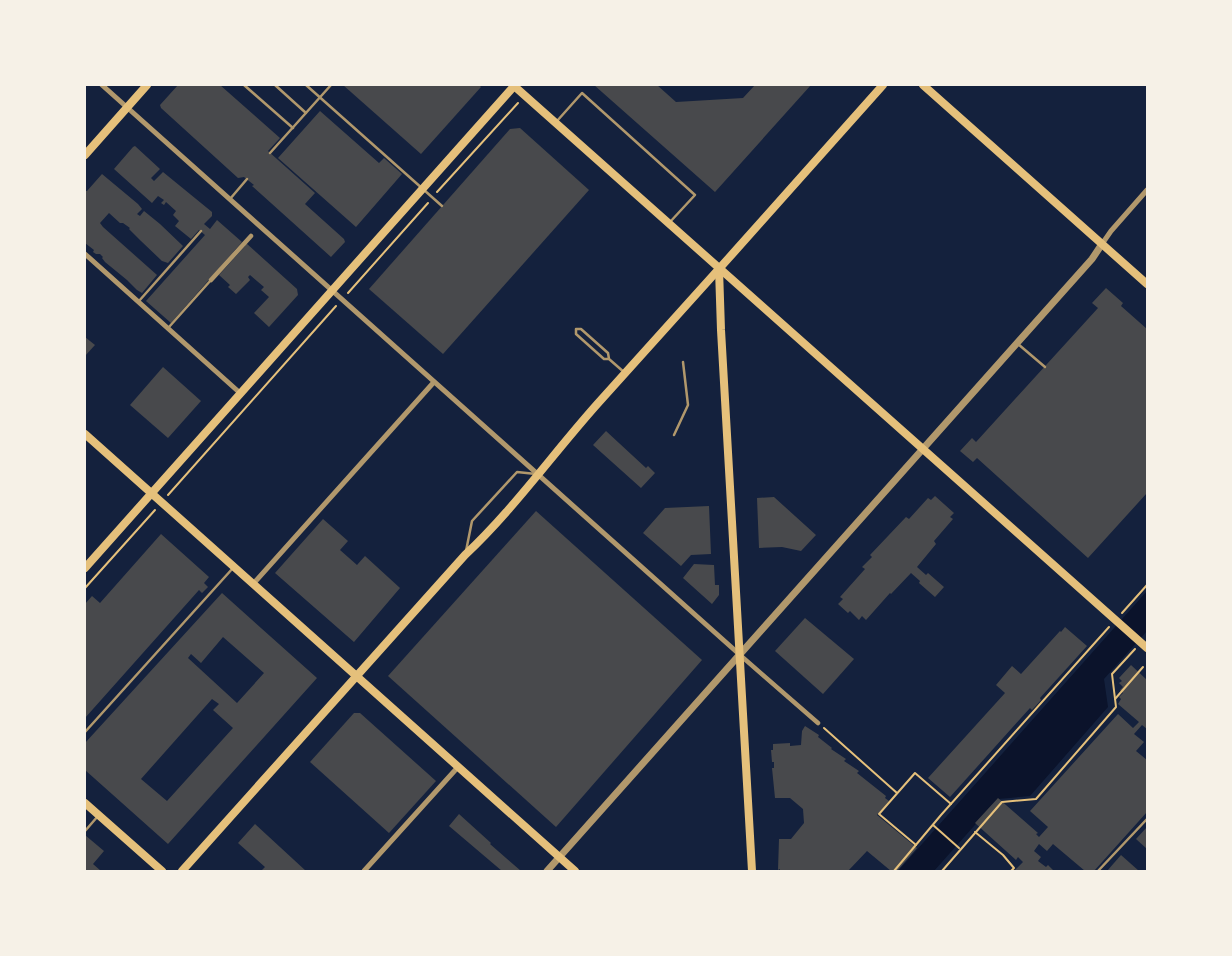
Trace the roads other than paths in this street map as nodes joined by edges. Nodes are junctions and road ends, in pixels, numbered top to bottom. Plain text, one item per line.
1 (102, 85) edge
2 (147, 85) edge
3 (244, 85) edge
4 (275, 85) edge
5 (306, 85) edge
6 (331, 85) edge
7 (514, 85) edge
8 (883, 85) edge
9 (923, 85) edge
10 (320, 98) junction
11 (127, 108) junction
12 (306, 113) junction
13 (555, 124) junction
14 (292, 128) junction
15 (270, 154) dead end
16 (85, 155) edge
17 (247, 179) dead end
18 (423, 189) junction
19 (1147, 190) edge
20 (229, 200) junction
21 (442, 206) dead end
22 (669, 223) junction
23 (201, 231) dead end
24 (251, 236) dead end
25 (1102, 244) junction
26 (85, 254) edge
27 (719, 269) junction
28 (210, 280) joint
29 (1147, 284) edge
30 (332, 292) junction
31 (138, 302) junction
32 (168, 328) junction
33 (1017, 343) junction
34 (609, 359) junction
35 (684, 362) dead end
36 (1045, 367) dead end
37 (625, 374) junction
38 (434, 382) junction
39 (240, 393) junction
40 (85, 434) edge
41 (674, 435) dead end
42 (924, 449) junction
43 (539, 475) junction
44 (152, 494) junction
45 (465, 555) junction
46 (234, 567) junction
47 (85, 568) edge
48 (253, 584) junction
49 (1146, 647) edge
50 (739, 654) junction
51 (356, 676) junction
52 (818, 723) road end
53 (85, 732) edge
54 (458, 767) junction
55 (85, 803) edge
56 (99, 815) junction
57 (1147, 819) edge
58 (85, 831) edge
59 (559, 857) junction
60 (162, 871) edge
61 (182, 871) edge
62 (364, 871) edge
63 (547, 871) edge
64 (575, 871) edge
65 (752, 871) edge
66 (1098, 871) edge

1 - 11 street
2 - 11 main road
3 - 14 lane
4 - 12 lane
5 - 10 lane
6 - 10 lane
7 - 13 main road
7 - 18 main road
8 - 27 main road
9 - 25 main road
10 - 12 lane
10 - 18 lane
11 - 16 main road
11 - 20 street
12 - 14 lane
13 - 22 main road
13 - 22 lane
14 - 15 lane
17 - 20 lane
18 - 21 lane
18 - 30 main road
19 - 25 street
20 - 30 street
22 - 27 main road
23 - 31 lane
24 - 28 street
25 - 29 main road
25 - 33 street
26 - 31 street
27 - 37 main road
27 - 42 main road
27 - 50 main road
28 - 32 lane
30 - 38 street
30 - 39 main road
31 - 32 street
32 - 39 street
33 - 36 lane
33 - 42 street
34 - 34 lane
34 - 37 lane
35 - 41 lane
37 - 43 main road
38 - 43 street
38 - 48 street
39 - 44 main road
40 - 44 main road
42 - 49 main road
42 - 50 street
43 - 45 main road
43 - 45 lane
43 - 50 street
44 - 46 main road
44 - 47 main road
45 - 51 main road
46 - 48 main road
46 - 53 lane
48 - 51 main road
50 - 52 street
50 - 59 street
50 - 65 main road
51 - 54 main road
51 - 61 main road
54 - 59 main road
54 - 62 street
55 - 56 main road
56 - 58 lane
56 - 60 main road
57 - 66 lane
59 - 63 street
59 - 64 main road

